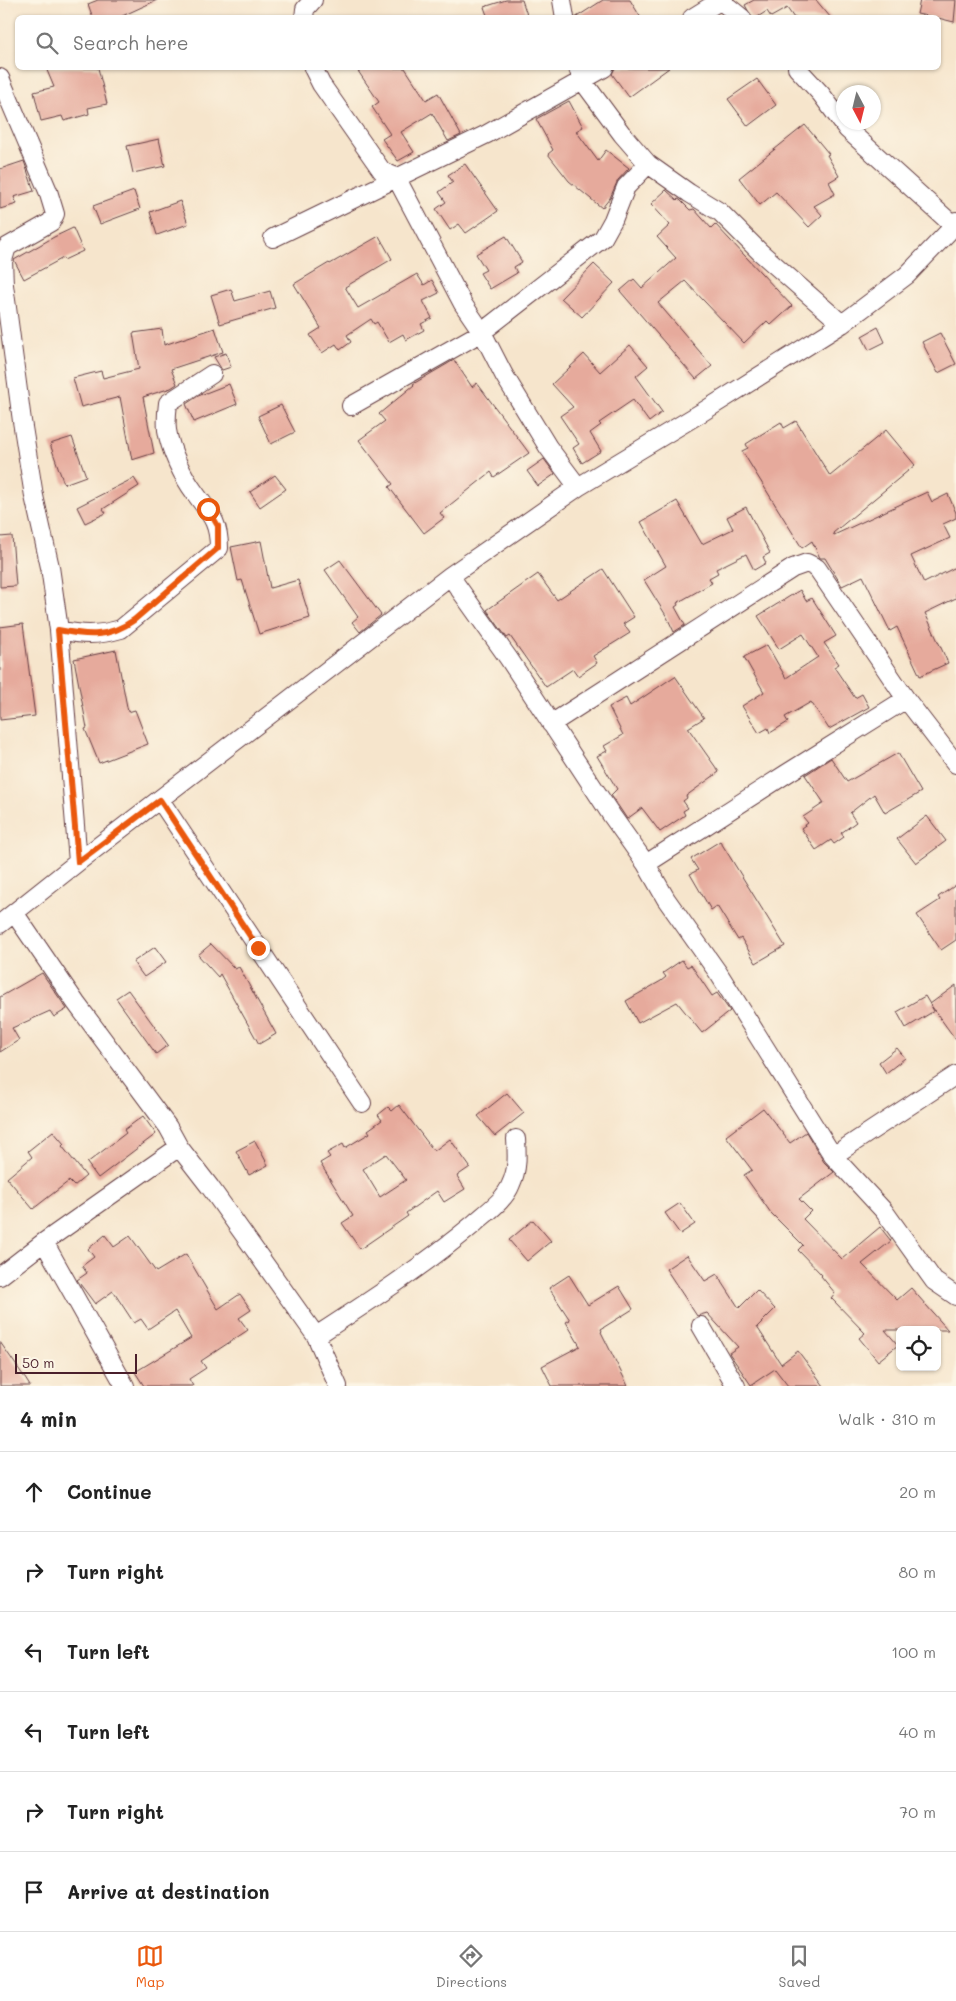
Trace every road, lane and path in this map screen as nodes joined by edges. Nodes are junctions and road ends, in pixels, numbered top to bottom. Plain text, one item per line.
1 (313, 0) edge
2 (562, 0) edge
3 (722, 0) edge
4 (304, 15) edge
5 (564, 15) edge
6 (697, 15) edge
7 (739, 15) edge
8 (313, 70) edge
9 (596, 70) edge
10 (799, 70) edge
11 (580, 74) edge
12 (0, 78) edge
13 (648, 164) junction
14 (396, 178) junction
15 (955, 224) edge
16 (273, 238) dead end
17 (842, 324) junction
18 (482, 332) junction
19 (212, 374) dead end
20 (351, 406) dead end
21 (578, 487) junction
22 (450, 576) junction
23 (58, 630) junction
24 (906, 699) junction
25 (551, 724) junction
26 (956, 764) edge
27 (160, 800) junction
28 (78, 862) junction
29 (646, 864) junction
30 (15, 914) junction
31 (0, 924) edge
32 (956, 1075) edge
33 (362, 1103) dead end
34 (516, 1139) dead end
35 (179, 1147) junction
36 (833, 1156) junction
37 (44, 1242) junction
38 (0, 1276) edge
39 (956, 1296) edge
40 (701, 1326) dead end
41 (316, 1336) junction
42 (125, 1386) edge
43 (338, 1386) edge
44 (736, 1386) edge

1 - 4 street
2 - 5 street
3 - 6 street
3 - 7 street
8 - 14 street
9 - 11 street
10 - 15 street
11 - 13 street
11 - 14 street
12 - 23 street
13 - 17 street
13 - 18 street
14 - 16 street
14 - 18 street
15 - 17 street
17 - 21 street
18 - 20 street
18 - 21 street
19 - 23 street
21 - 22 street
22 - 25 street
22 - 27 street
23 - 28 street
24 - 25 street
24 - 26 street
24 - 29 street
25 - 29 street
27 - 28 street
27 - 33 street
28 - 30 street
29 - 36 street
30 - 31 street
30 - 35 street
32 - 36 street
34 - 41 street
35 - 37 street
35 - 41 street
36 - 39 street
37 - 38 street
37 - 42 street
40 - 44 street
41 - 43 street

